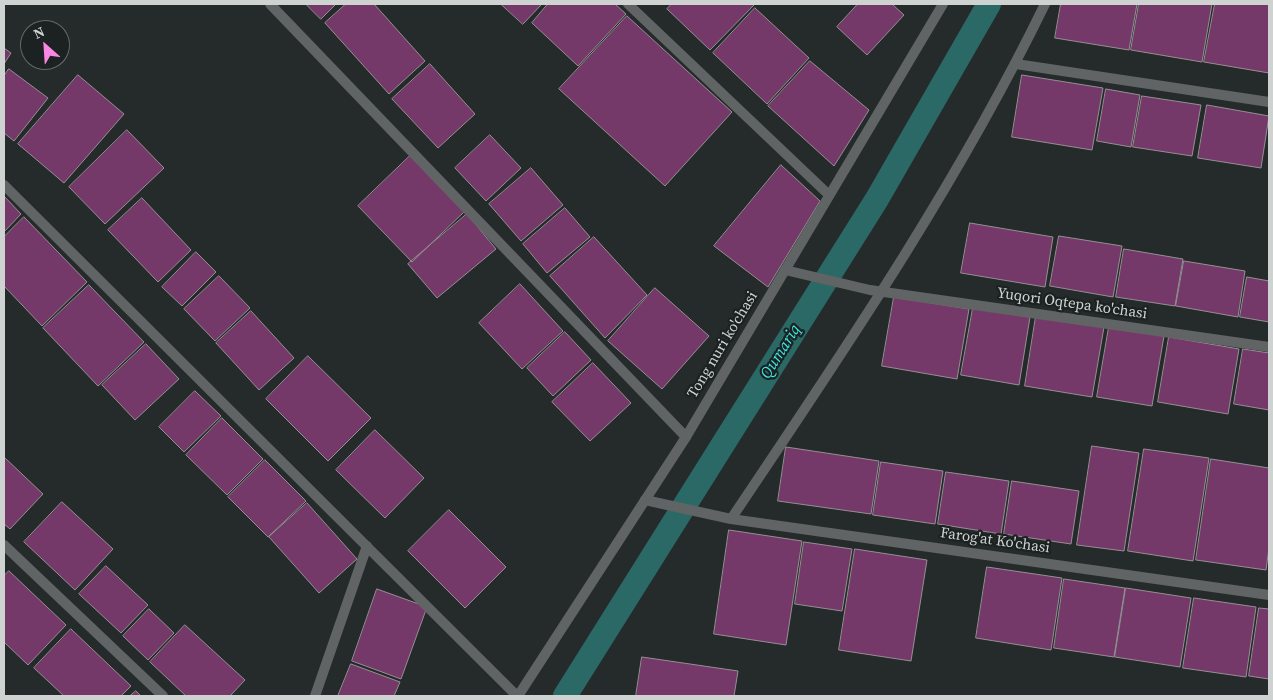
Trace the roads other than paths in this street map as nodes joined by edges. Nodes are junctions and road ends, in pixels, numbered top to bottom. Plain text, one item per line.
1 (270, 4) edge
2 (628, 4) edge
3 (943, 4) edge
4 (1045, 4) edge
5 (1016, 64) junction
6 (1269, 102) edge
7 (4, 184) edge
8 (829, 195) junction
9 (785, 270) junction
10 (883, 292) junction
11 (1269, 347) edge
12 (686, 437) junction
13 (645, 500) junction
14 (731, 519) junction
15 (4, 545) edge
16 (367, 546) junction
17 (1269, 595) edge
18 (163, 696) edge
19 (315, 696) edge
20 (518, 696) edge

1 - 12 street
2 - 8 street
3 - 8 street, Tong nuri ko'chasi
4 - 5 street
5 - 6 street
5 - 10 street
7 - 16 street
8 - 9 street, Tong nuri ko'chasi
9 - 10 street, Yuqori Oqtepa ko'chasi
9 - 12 street, Tong nuri ko'chasi
10 - 11 street, Yuqori Oqtepa ko'chasi
10 - 14 street
12 - 13 street, Tong nuri ko'chasi
13 - 14 street, Farog'at Ko'chasi
13 - 20 street, Tong nuri ko'chasi
14 - 17 street, Farog'at Ko'chasi
15 - 18 street
16 - 19 street
16 - 20 street

